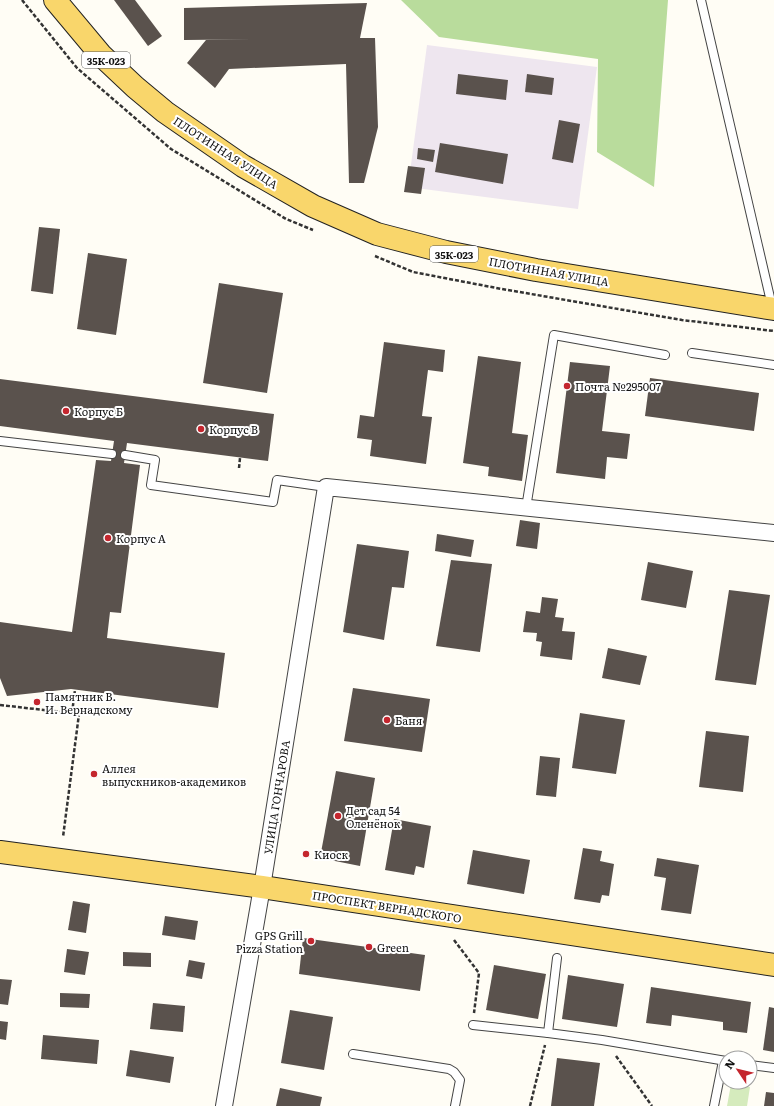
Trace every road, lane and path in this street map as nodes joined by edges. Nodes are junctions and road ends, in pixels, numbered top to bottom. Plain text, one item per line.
1 (55, 0) edge
2 (701, 0) edge
3 (773, 309) edge
4 (692, 353) dead end
5 (665, 355) dead end
6 (774, 365) edge
7 (0, 441) edge
8 (112, 454) dead end
9 (125, 455) dead end
10 (240, 458) dead end
11 (239, 468) dead end
12 (326, 488) junction
13 (526, 508) junction
14 (774, 534) edge
15 (75, 690) dead end
16 (0, 706) edge
17 (72, 713) junction
18 (63, 837) dead end
19 (0, 852) edge
20 (262, 887) junction
21 (454, 940) dead end
22 (557, 958) dead end
23 (774, 965) edge
24 (473, 1025) joint
25 (548, 1033) junction
26 (602, 1040) junction
27 (353, 1054) dead end
28 (718, 1060) edge
29 (758, 1066) edge
30 (774, 1068) edge
31 (718, 1090) edge
32 (224, 1106) edge
33 (455, 1106) edge
34 (530, 1106) edge
35 (652, 1106) edge
36 (714, 1106) edge

1 - 3 main road, ПЛОТИННАЯ УЛИЦА / 35К-023
2 - 3 lane
4 - 6 lane
5 - 13 lane
7 - 8 lane
9 - 12 lane
10 - 11 path
12 - 13 street
12 - 20 street, УЛИЦА ГОНЧАРОВА
13 - 14 street
15 - 17 path
16 - 17 path
17 - 18 path
19 - 20 main road, ПРОСПЕКТ ВЕРНАДСКОГО
20 - 23 main road, ПРОСПЕКТ ВЕРНАДСКОГО
20 - 32 street, УЛИЦА ГОНЧАРОВА
21 - 24 path
22 - 25 lane
24 - 25 lane
25 - 26 lane
25 - 34 path
26 - 28 lane
26 - 35 path
27 - 33 lane
29 - 30 lane
31 - 36 lane

